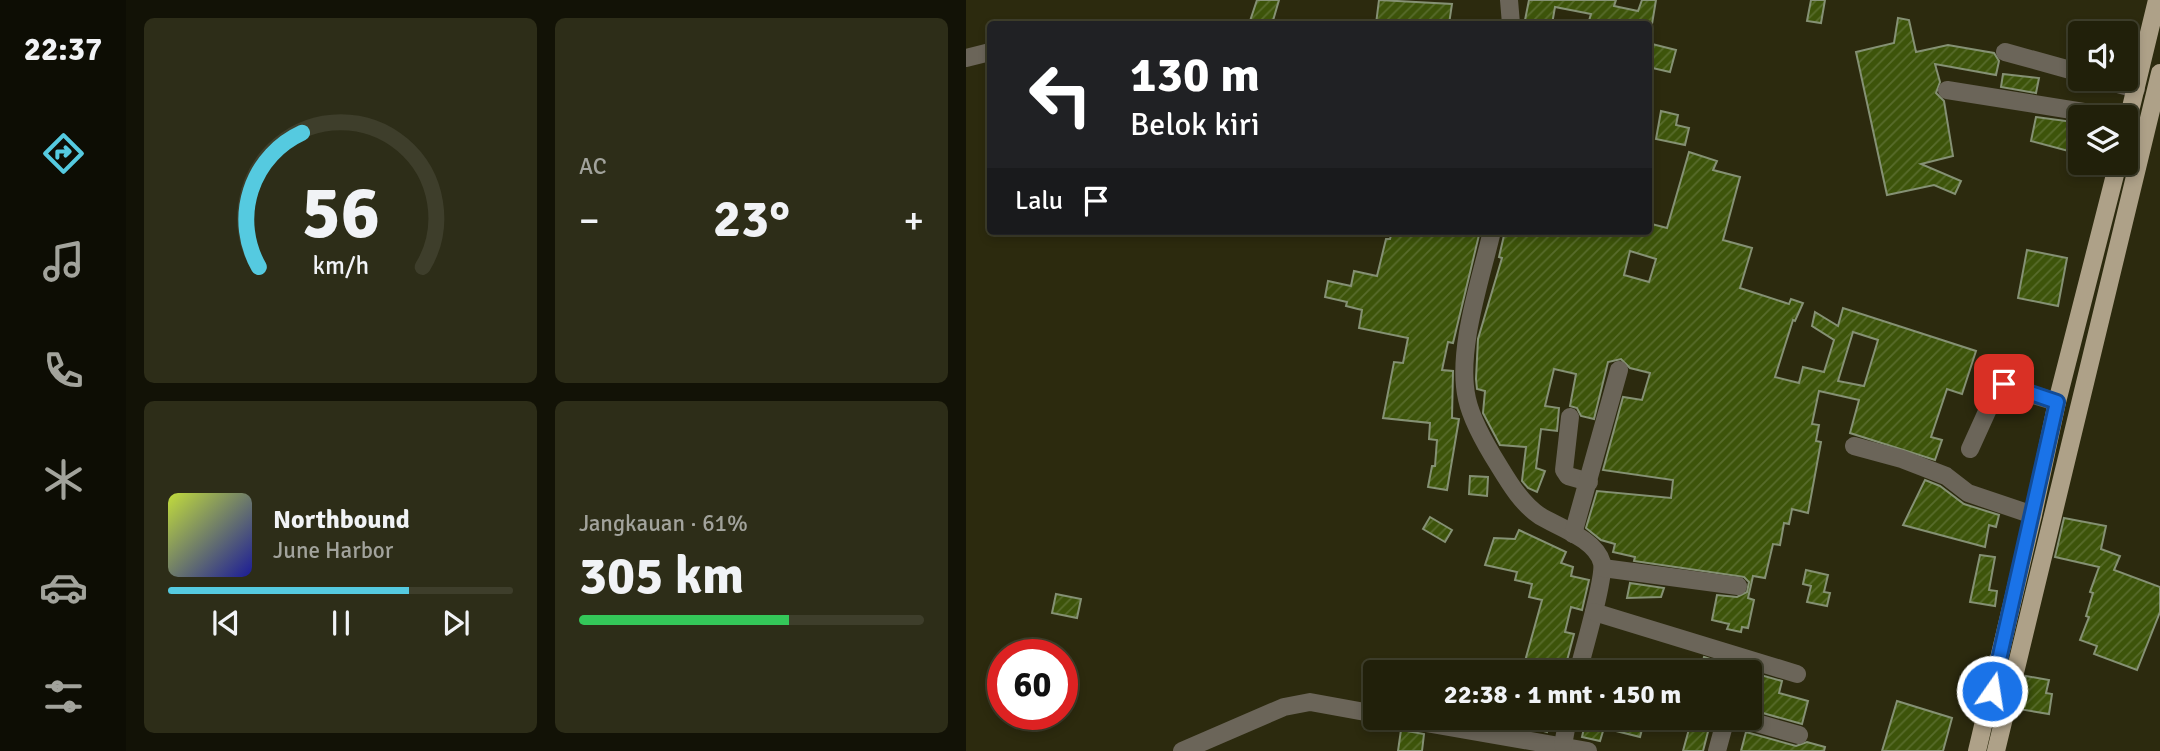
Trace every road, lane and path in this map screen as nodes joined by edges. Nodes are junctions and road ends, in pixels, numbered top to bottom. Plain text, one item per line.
1 (1509, 0) edge
2 (2157, 0) edge
3 (1511, 21) edge
4 (2005, 52) dead end
5 (987, 53) edge
6 (966, 58) edge
7 (2068, 69) edge
8 (2160, 73) edge
9 (2138, 81) edge
10 (1947, 90) dead end
11 (2068, 111) edge
12 (2138, 136) edge
13 (2115, 175) edge
14 (2128, 175) edge
15 (1491, 235) edge
16 (1619, 370) dead end
17 (2057, 402) junction
18 (1570, 417) dead end
19 (1854, 446) dead end
20 (1970, 449) dead end
21 (1589, 482) junction
22 (2034, 515) junction
23 (1573, 534) junction
24 (1603, 568) junction
25 (1738, 586) dead end
26 (1594, 611) junction
27 (1581, 660) edge
28 (1797, 674) dead end
29 (1992, 691) junction
30 (2010, 694) junction
31 (1363, 712) edge
32 (1762, 724) edge
33 (1461, 730) edge
34 (1566, 730) edge
35 (1723, 730) edge
36 (1800, 735) dead end
37 (1563, 745) junction
38 (1182, 751) edge
39 (1588, 751) edge
40 (1717, 751) edge
41 (1977, 751) edge
42 (1996, 751) edge

1 - 3 street
2 - 9 main road
4 - 7 street
5 - 6 street
8 - 12 main road
10 - 11 street
13 - 17 main road
14 - 30 main road
15 - 23 street
16 - 21 street
17 - 20 street
17 - 22 main road
18 - 21 street
19 - 22 street
21 - 23 street
22 - 29 main road
23 - 24 street
24 - 25 street
24 - 26 street
26 - 27 street
26 - 28 street
29 - 30 main road
29 - 41 main road
30 - 42 main road
31 - 38 street
32 - 36 street
33 - 37 street
34 - 37 street
35 - 40 street
37 - 39 street

